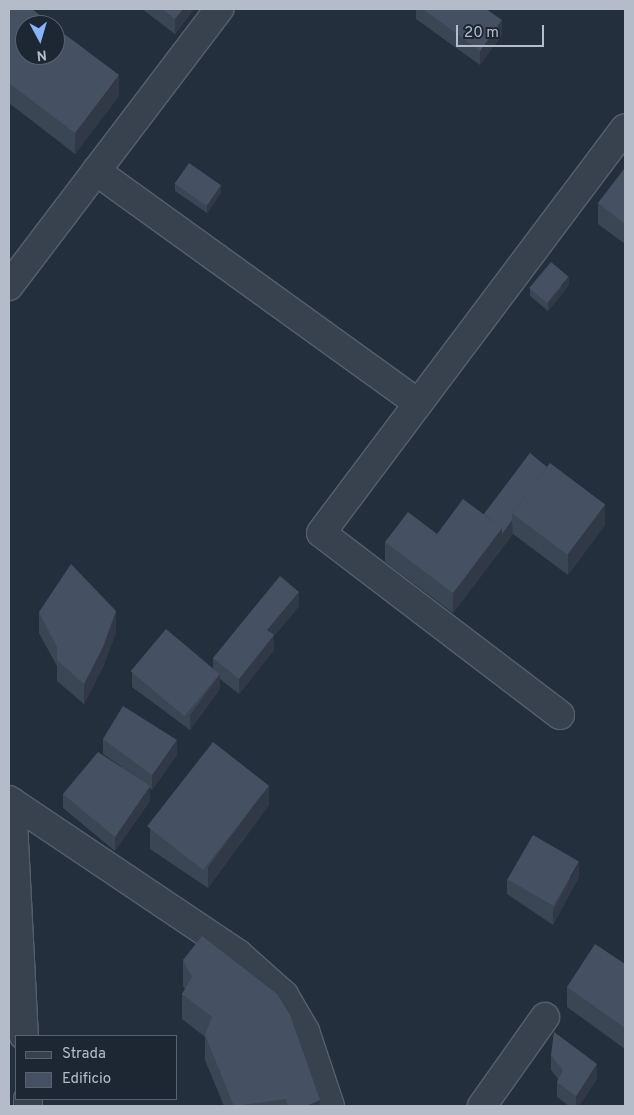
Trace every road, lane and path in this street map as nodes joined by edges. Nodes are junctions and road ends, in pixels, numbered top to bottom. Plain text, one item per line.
1 (219, 9) edge
2 (625, 128) edge
3 (96, 171) junction
4 (9, 286) edge
5 (418, 403) junction
6 (560, 715) dead end
7 (11, 801) edge
8 (545, 1017) dead end
9 (24, 1035) edge
10 (330, 1106) edge
11 (482, 1106) edge

1 - 3 street
2 - 5 street
3 - 4 street
3 - 5 street
5 - 6 street
7 - 9 street
7 - 10 street
8 - 11 street

